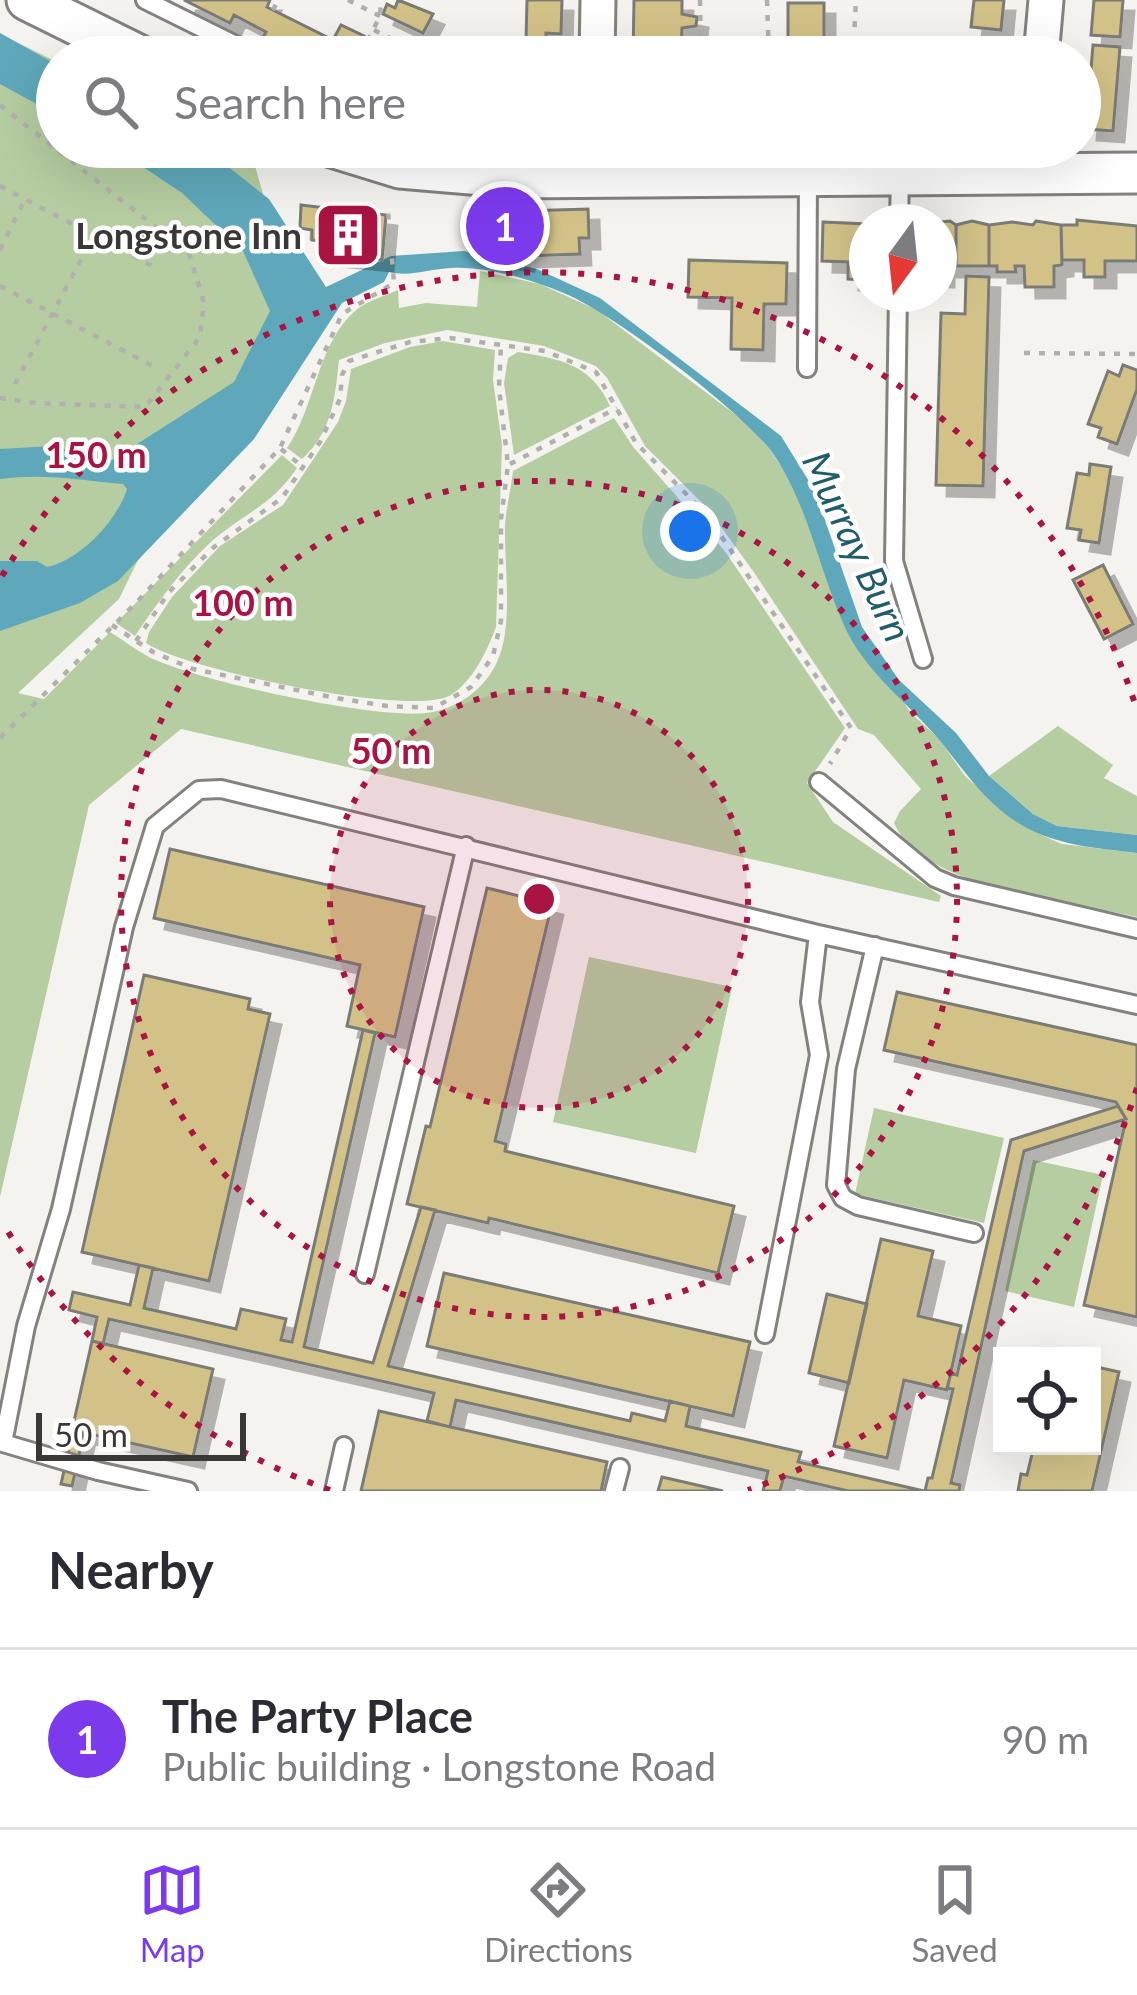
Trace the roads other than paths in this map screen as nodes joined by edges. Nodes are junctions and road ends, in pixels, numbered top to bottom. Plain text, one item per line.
1 (27, 0) edge
2 (146, 0) edge
3 (598, 0) edge
4 (1046, 0) edge
5 (100, 36) edge
6 (218, 36) edge
7 (597, 36) edge
8 (1043, 36) edge
9 (397, 168) edge
10 (532, 168) edge
11 (685, 168) edge
12 (959, 168) edge
13 (1101, 168) edge
14 (1137, 172) edge
15 (900, 174) junction
16 (808, 175) junction
17 (899, 204) edge
18 (898, 312) edge
19 (807, 368) dead end
20 (923, 658) dead end
21 (819, 782) road end
22 (466, 846) junction
23 (1137, 929) edge
24 (818, 934) junction
25 (874, 946) junction
26 (1137, 1005) edge
27 (974, 1233) dead end
28 (364, 1274) dead end
29 (765, 1334) dead end
30 (344, 1446) dead end
31 (620, 1468) dead end
32 (188, 1491) edge
33 (334, 1491) edge
34 (614, 1491) edge

1 - 5 street
2 - 6 lane
3 - 7 street
4 - 8 street
9 - 10 street
11 - 16 street
12 - 15 street
13 - 14 street
15 - 16 street
15 - 17 lane
16 - 19 lane
18 - 20 lane
21 - 23 lane
22 - 24 lane
22 - 28 lane
22 - 32 lane
24 - 25 lane
24 - 29 lane
25 - 26 lane
25 - 27 lane
30 - 33 lane
31 - 34 lane

